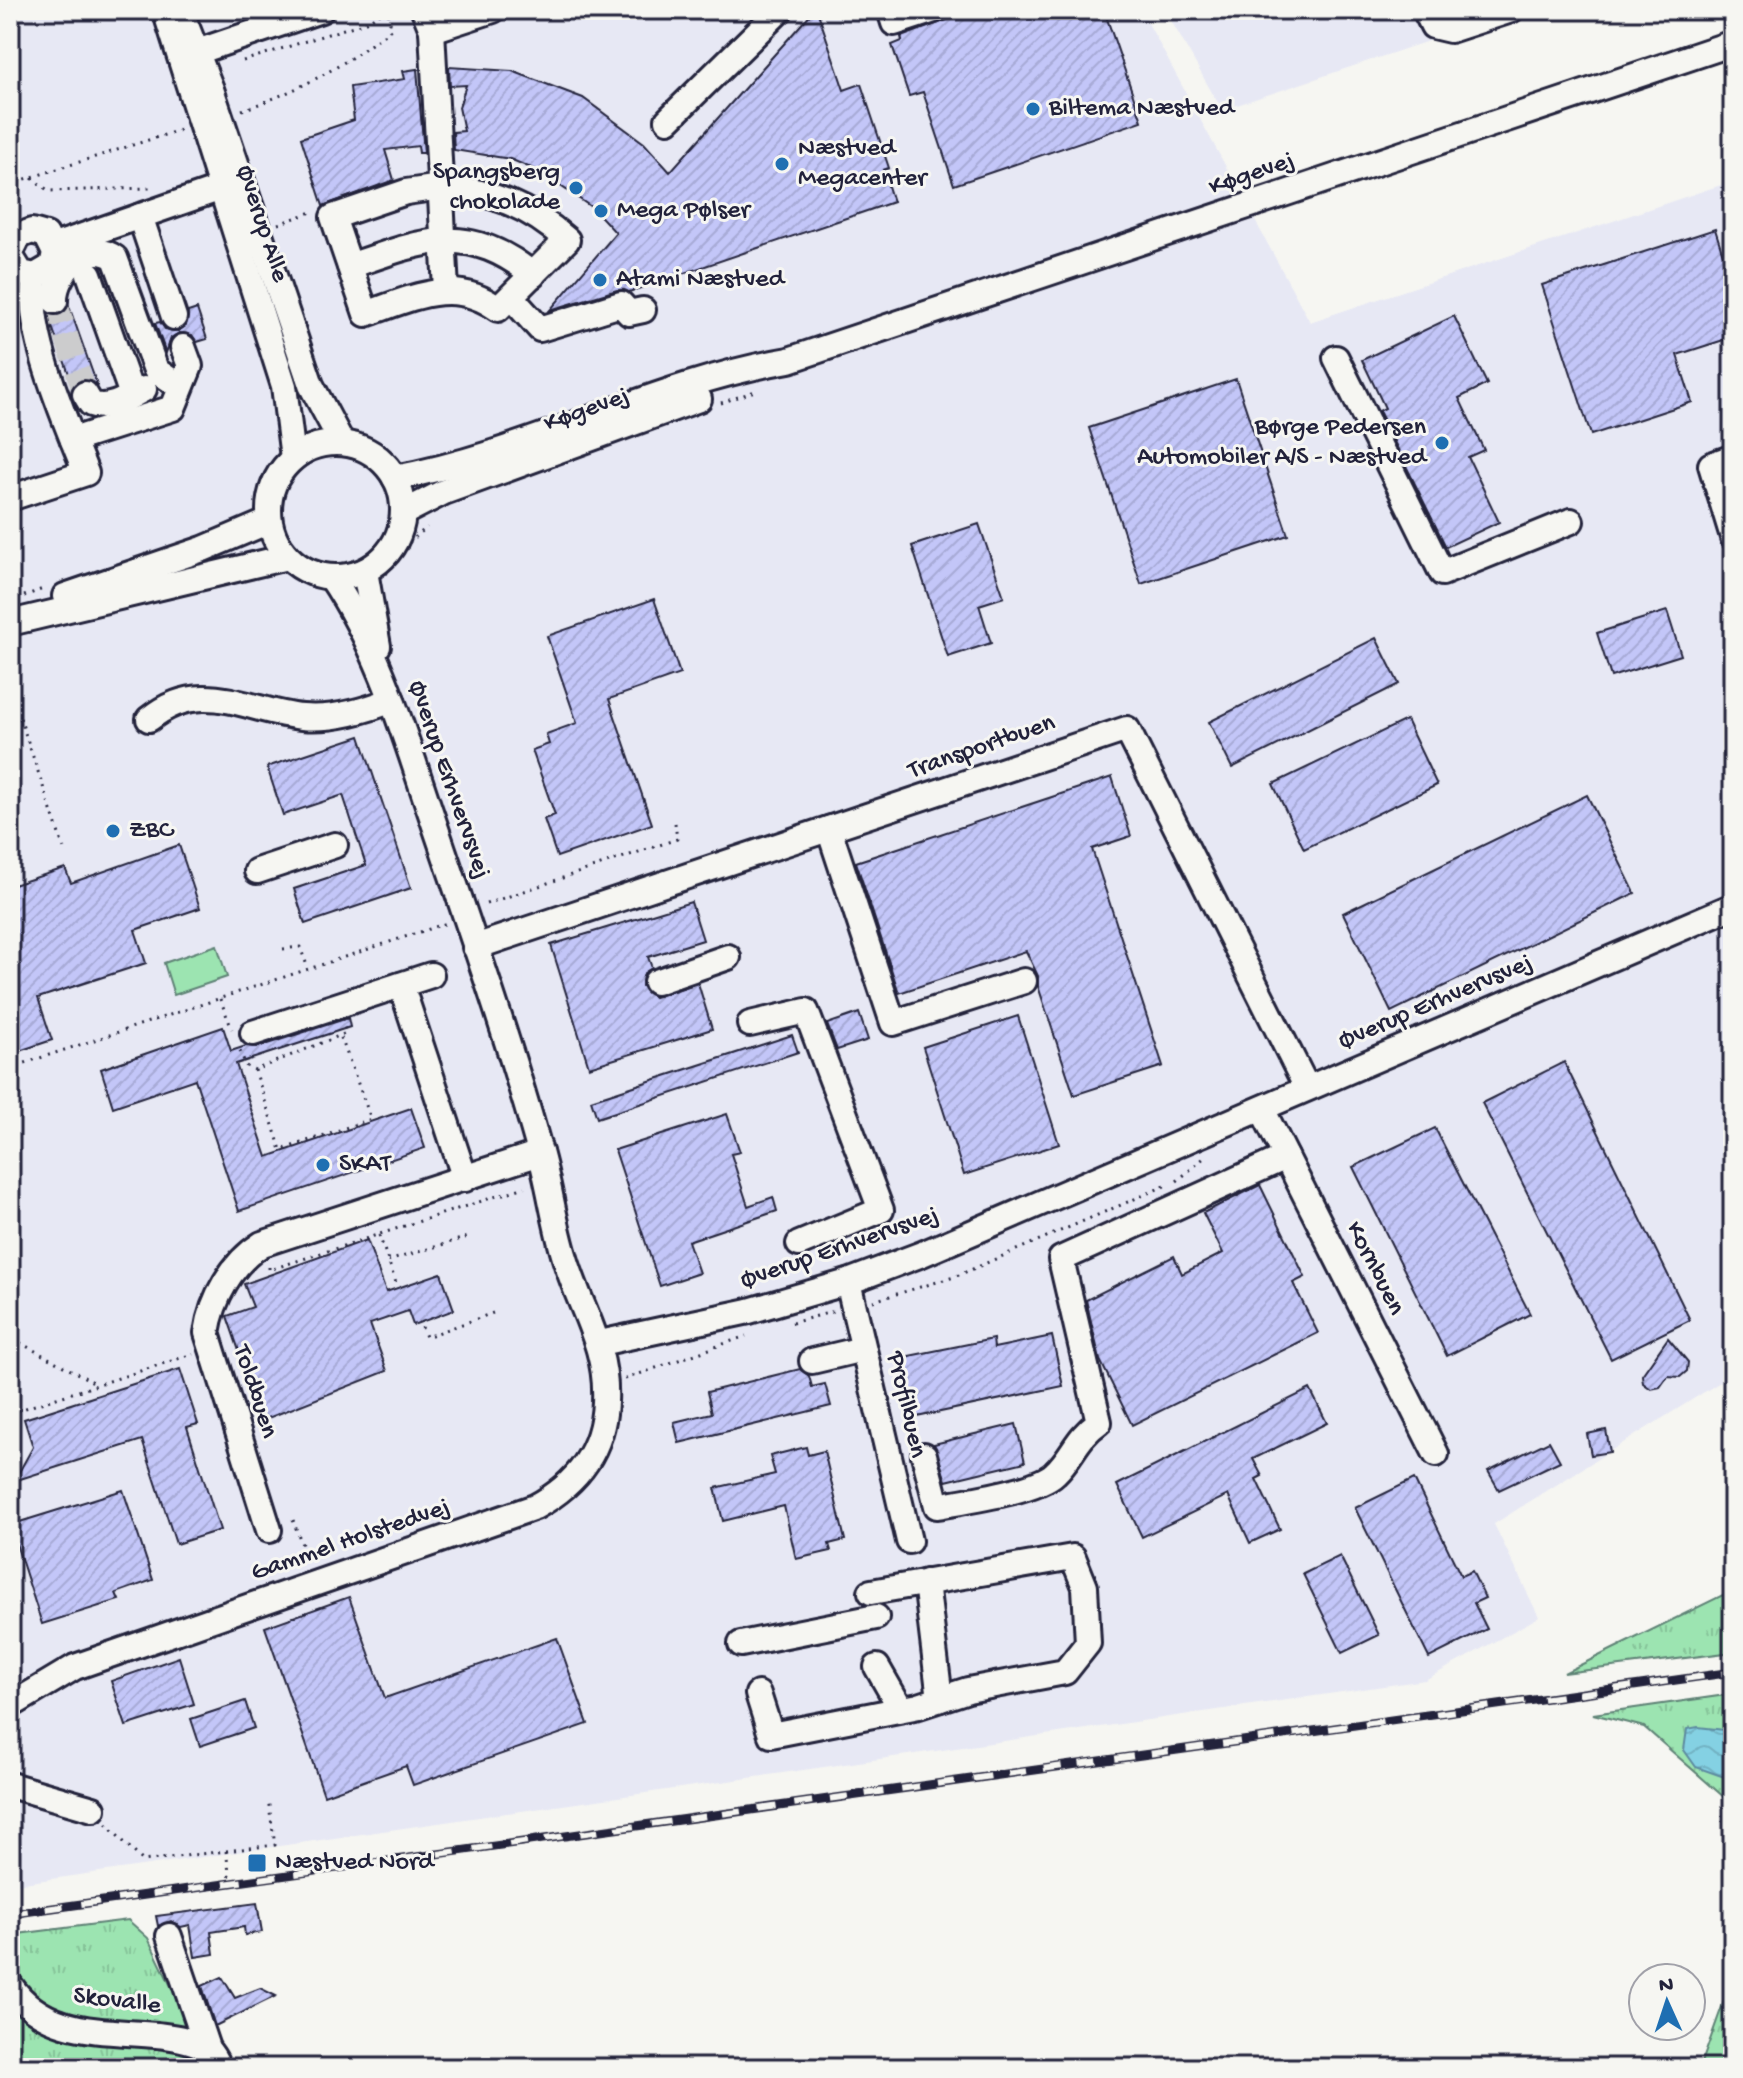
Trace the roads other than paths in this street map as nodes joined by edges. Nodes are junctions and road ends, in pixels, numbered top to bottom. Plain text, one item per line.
1 (165, 10) edge
2 (180, 10) edge
3 (321, 10) edge
4 (493, 10) edge
5 (780, 10) edge
6 (890, 10) edge
7 (934, 10) edge
8 (1425, 10) edge
9 (1511, 10) edge
10 (428, 20) edge
11 (1733, 43) edge
12 (194, 61) junction
13 (668, 120) dead end
14 (231, 185) junction
15 (441, 187) junction
16 (140, 216) junction
17 (443, 239) junction
18 (12, 242) edge
19 (54, 246) junction
20 (350, 266) junction
21 (89, 274) dead end
22 (533, 275) junction
23 (35, 276) junction
24 (446, 290) junction
25 (511, 297) junction
26 (55, 301) tunnel mouth
27 (643, 310) dead end
28 (174, 317) dead end
29 (183, 347) dead end
30 (1336, 358) dead end
31 (789, 360) junction
32 (167, 378) junction
33 (85, 394) dead end
34 (123, 408) junction
35 (339, 437) junction
36 (73, 440) junction
37 (293, 452) junction
38 (1733, 457) edge
39 (402, 477) junction
40 (10, 498) edge
41 (410, 509) junction
42 (1571, 521) dead end
43 (263, 524) junction
44 (1733, 537) edge
45 (280, 559) junction
46 (366, 578) junction
47 (335, 584) junction
48 (10, 622) edge
49 (384, 676) junction
50 (392, 700) junction
51 (149, 719) dead end
52 (829, 829) junction
53 (335, 845) dead end
54 (257, 871) dead end
55 (1733, 906) edge
56 (475, 947) junction
57 (728, 957) dead end
58 (431, 975) dead end
59 (1024, 981) dead end
60 (656, 982) dead end
61 (401, 985) junction
62 (750, 1024) dead end
63 (253, 1033) dead end
64 (1307, 1088) junction
65 (1262, 1109) junction
66 (540, 1153) junction
67 (1286, 1157) junction
68 (465, 1179) junction
69 (799, 1244) dead end
70 (848, 1282) junction
71 (600, 1343) junction
72 (863, 1349) junction
73 (812, 1361) dead end
74 (1436, 1454) dead end
75 (892, 1472) junction
76 (269, 1530) dead end
77 (909, 1541) dead end
78 (926, 1582) junction
79 (871, 1592) dead end
80 (876, 1617) dead end
81 (741, 1644) dead end
82 (877, 1667) dead end
83 (758, 1694) dead end
84 (940, 1699) junction
85 (10, 1706) edge
86 (901, 1709) junction
87 (10, 1785) edge
88 (93, 1809) road end
89 (169, 1936) dead end
90 (10, 1985) edge
91 (213, 2058) edge

1 - 12 street, Øverup Alle
2 - 12 street, Øverup Alle
3 - 12 street
4 - 10 street
5 - 13 street
6 - 7 street
8 - 9 street
10 - 15 street
11 - 31 street, Køgevej
12 - 14 street, Øverup Alle
14 - 16 street
14 - 35 street, Øverup Alle
14 - 37 street, Øverup Alle
15 - 17 street
15 - 20 street
15 - 22 street
16 - 19 street
16 - 28 street
17 - 20 street
17 - 22 street
17 - 24 street
18 - 19 street
18 - 23 street
19 - 23 street
20 - 24 street
21 - 34 street
22 - 25 street
23 - 36 street
24 - 25 street
25 - 27 street
26 - 32 street
29 - 32 street
30 - 42 street
31 - 39 street, Køgevej
31 - 41 street, Køgevej
32 - 34 street
33 - 34 street
34 - 36 street
35 - 37 street
35 - 39 street
36 - 40 street
37 - 43 street
38 - 44 street
39 - 41 street
41 - 46 street
43 - 45 street
43 - 48 street
45 - 47 street
45 - 48 street
46 - 47 street
46 - 49 street, Øverup Erhvervsvej
47 - 49 street, Øverup Erhvervsvej
49 - 50 street, Øverup Erhvervsvej
50 - 51 street
50 - 56 street, Øverup Erhvervsvej
52 - 56 street, Transportbuen
52 - 59 street
52 - 64 street, Transportbuen
53 - 54 street
55 - 64 street, Øverup Erhvervsvej
56 - 66 street, Øverup Erhvervsvej
57 - 60 street
58 - 61 street
61 - 63 street
61 - 68 street
62 - 69 street
64 - 65 street, Øverup Erhvervsvej
65 - 67 street, Kornbuen
65 - 70 street, Øverup Erhvervsvej
66 - 68 street, Toldbuen
66 - 71 street, Øverup Erhvervsvej
67 - 74 street, Kornbuen
67 - 75 street
68 - 76 street, Toldbuen
70 - 71 street, Øverup Erhvervsvej
70 - 72 street, Profilbuen
71 - 85 street, Gammel Holstedvej
72 - 73 street
72 - 75 street, Profilbuen
75 - 77 street, Profilbuen
78 - 79 street
78 - 84 street
78 - 84 street
80 - 81 street
82 - 86 street
83 - 86 street
84 - 86 street
87 - 88 street
89 - 91 street
90 - 91 street, Skovalle

